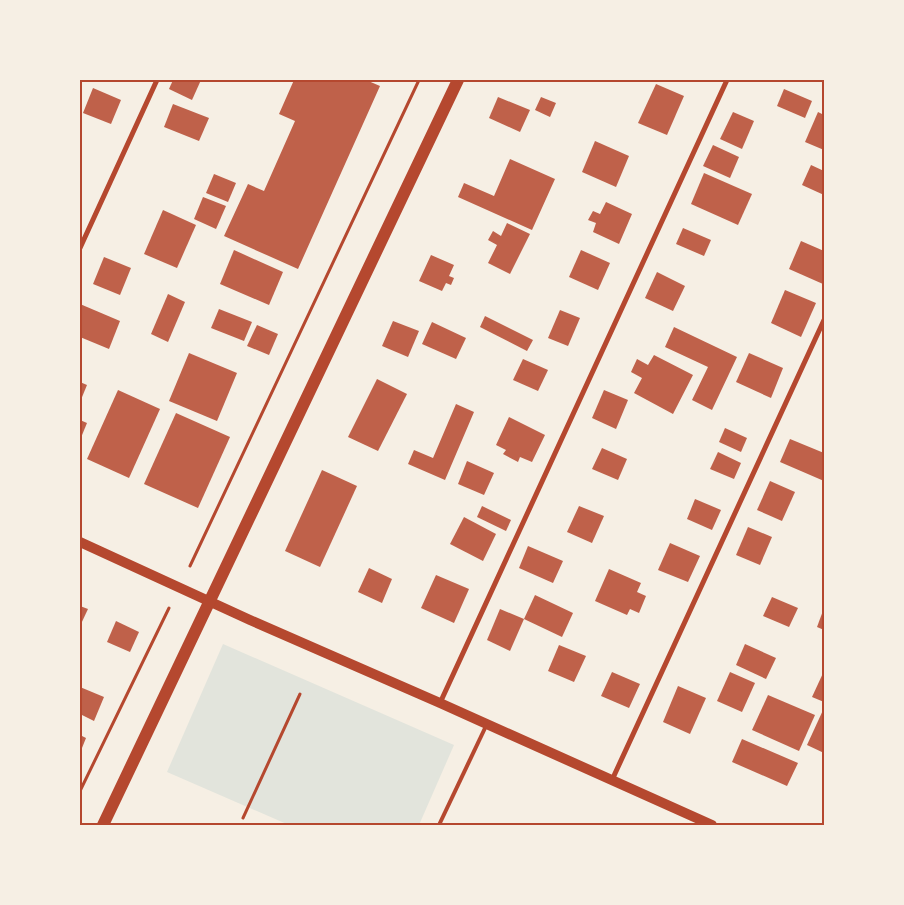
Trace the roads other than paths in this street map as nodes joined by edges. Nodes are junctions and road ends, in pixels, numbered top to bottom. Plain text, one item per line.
1 (157, 80) edge
2 (458, 80) edge
3 (727, 80) edge
4 (80, 248) edge
5 (824, 320) edge
6 (80, 542) edge
7 (211, 601) junction
8 (440, 702) junction
9 (487, 724) junction
10 (612, 780) junction
11 (104, 825) edge
12 (439, 825) edge
13 (712, 825) edge

1 - 4 street
2 - 7 main road
3 - 8 street
5 - 10 street
6 - 7 main road
7 - 8 main road
7 - 11 main road
8 - 9 main road
9 - 10 main road
9 - 12 lane
10 - 13 main road

